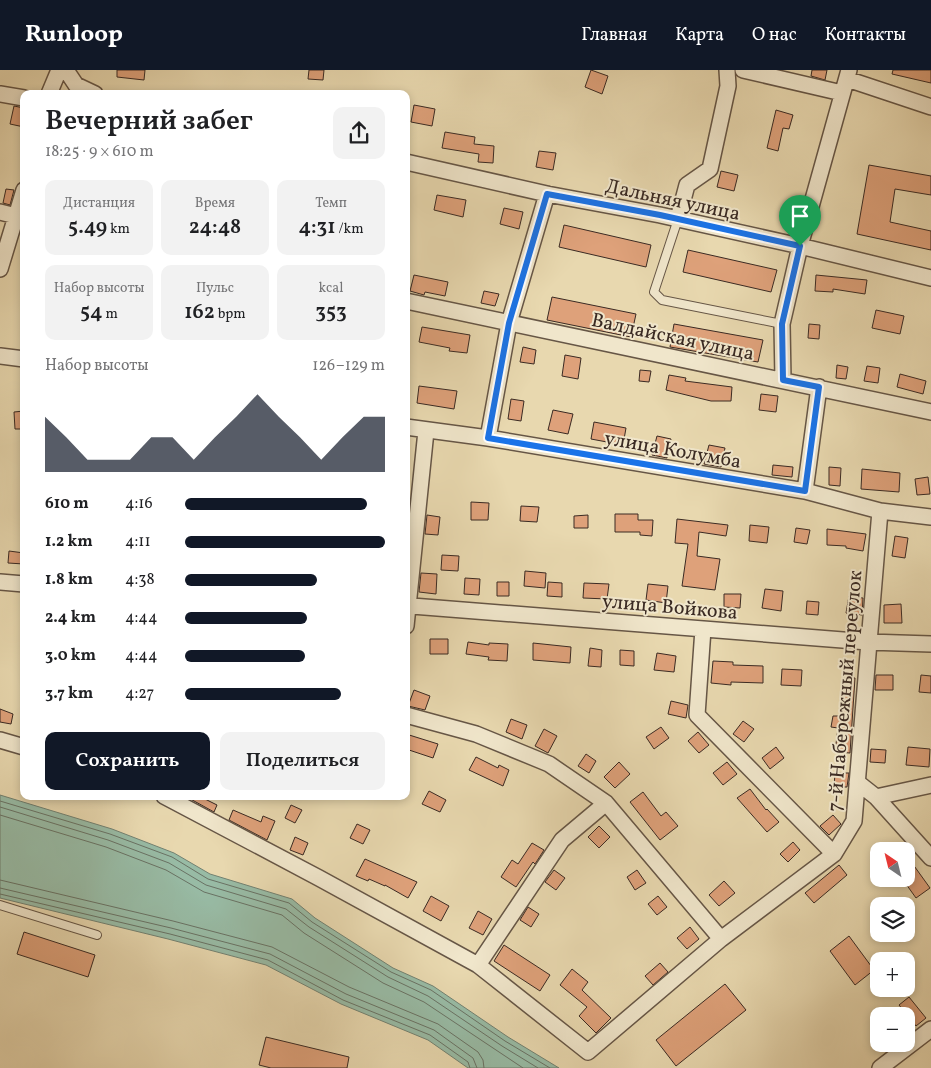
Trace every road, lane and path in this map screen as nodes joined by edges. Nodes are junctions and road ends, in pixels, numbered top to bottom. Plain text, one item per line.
1 (60, 70) edge
2 (66, 70) edge
3 (727, 70) edge
4 (743, 70) edge
5 (846, 81) edge
6 (50, 90) edge
7 (87, 90) edge
8 (0, 94) edge
9 (20, 97) edge
10 (931, 107) edge
11 (410, 163) edge
12 (547, 194) junction
13 (0, 212) edge
14 (20, 217) edge
15 (20, 219) edge
16 (678, 219) junction
17 (800, 246) junction
18 (0, 269) edge
19 (931, 278) edge
20 (410, 302) edge
21 (509, 323) junction
22 (782, 324) junction
23 (0, 356) edge
24 (20, 358) edge
25 (783, 380) junction
26 (819, 387) junction
27 (931, 412) edge
28 (410, 428) edge
29 (426, 431) junction
30 (488, 438) junction
31 (805, 491) junction
32 (880, 511) junction
33 (931, 517) edge
34 (410, 581) edge
35 (0, 582) edge
36 (20, 584) edge
37 (410, 607) edge
38 (702, 629) junction
39 (868, 642) junction
40 (931, 644) edge
41 (410, 716) edge
42 (0, 740) edge
43 (20, 746) edge
44 (857, 782) junction
45 (931, 785) edge
46 (876, 797) junction
47 (172, 800) edge
48 (606, 803) junction
49 (834, 854) junction
50 (931, 858) edge
51 (0, 905) edge
52 (97, 935) dead end
53 (721, 939) junction
54 (478, 965) junction
55 (931, 1029) edge
56 (880, 1068) edge

1 - 6 street
2 - 7 street
3 - 16 street
4 - 5 street
5 - 10 street
5 - 17 street
8 - 9 street
11 - 12 street, Дальняя улица
12 - 16 street, Дальняя улица
12 - 21 street
13 - 14 street
15 - 18 street
16 - 17 street, Дальняя улица
16 - 22 lane
17 - 19 street, Дальняя улица
17 - 22 street
20 - 21 street, Валдайская улица
21 - 25 street, Валдайская улица
21 - 30 street
22 - 25 street
23 - 24 street
25 - 26 street, Валдайская улица
26 - 27 street, Валдайская улица
26 - 31 street
28 - 29 street, улица Колумба
29 - 30 street, улица Колумба
29 - 34 street
30 - 31 street, улица Колумба
31 - 32 street, улица Колумба
32 - 33 street, улица Колумба
32 - 39 street, 7-й Набережный переулок
35 - 36 street
37 - 38 street, улица Войкова
38 - 39 street, улица Войкова
38 - 49 street
39 - 40 street, улица Войкова
39 - 44 street, 7-й Набережный переулок
41 - 48 street
42 - 43 street
44 - 46 street
44 - 49 street, 7-й Набережный переулок
45 - 46 street
46 - 50 street
47 - 54 street
48 - 53 street
48 - 54 street
49 - 53 street, 7-й Набережный переулок
51 - 52 lane
53 - 54 street, 7-й Набережный переулок
55 - 56 street

